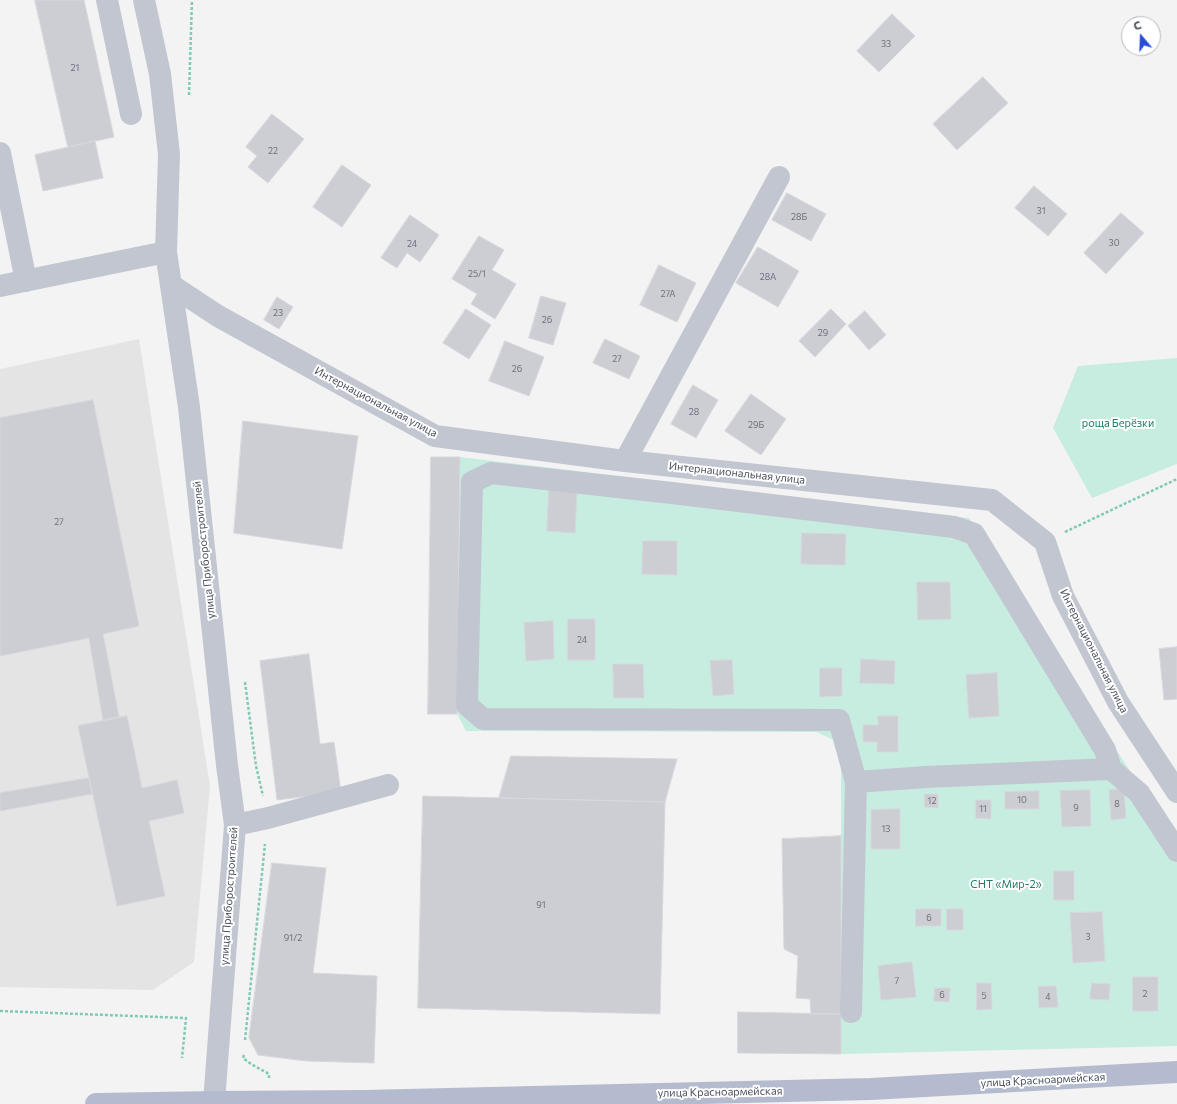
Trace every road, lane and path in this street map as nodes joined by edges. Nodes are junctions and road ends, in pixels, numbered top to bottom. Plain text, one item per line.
1 (107, 0) edge
2 (144, 0) edge
3 (131, 114) dead end
4 (0, 153) edge
5 (779, 177) dead end
6 (166, 252) junction
7 (26, 281) junction
8 (171, 285) junction
9 (0, 286) edge
10 (625, 461) junction
11 (1177, 479) edge
12 (1045, 542) junction
13 (1111, 769) junction
14 (856, 782) junction
15 (388, 785) dead end
16 (1177, 792) edge
17 (235, 825) junction
18 (1177, 851) edge
19 (0, 1011) edge
20 (851, 1012) dead end
21 (182, 1058) dead end
22 (1177, 1072) edge
23 (214, 1102) junction
24 (364, 1102) edge
25 (96, 1104) edge

1 - 3 street
2 - 6 street, улица Приборостроителей
4 - 7 street
5 - 10 street
6 - 7 street
6 - 8 street, улица Приборостроителей
7 - 9 street
8 - 10 street, Интернациональная улица
8 - 17 street, улица Приборостроителей
10 - 12 street, Интернациональная улица
11 - 12 path
12 - 16 street, Интернациональная улица
13 - 14 street
13 - 14 street
13 - 18 street
14 - 20 street
15 - 17 street
17 - 23 street, улица Приборостроителей
19 - 21 path
22 - 24 main road, улица Красноармейская
23 - 24 main road, улица Красноармейская
23 - 25 main road, улица Красноармейская

